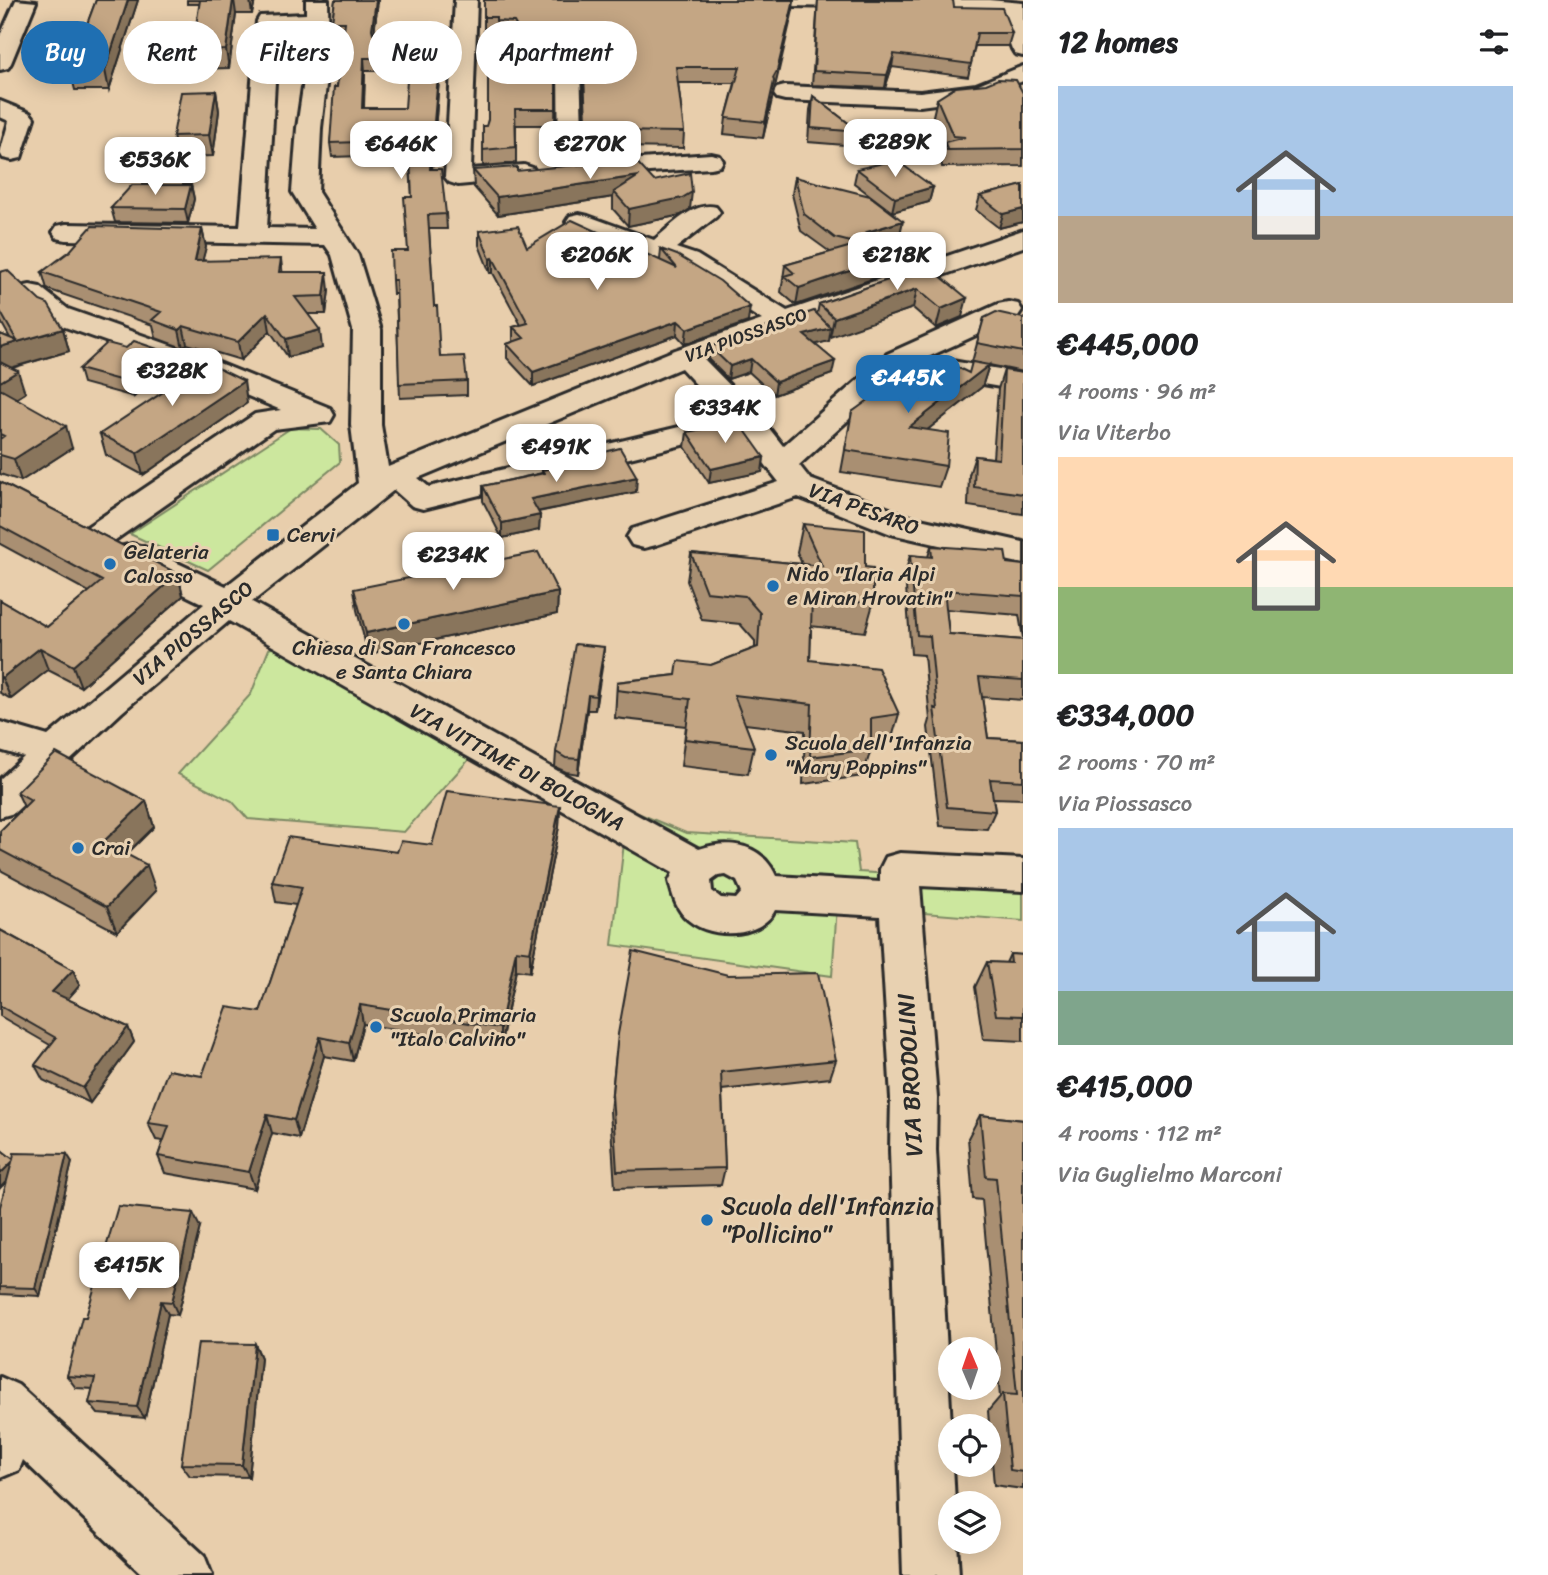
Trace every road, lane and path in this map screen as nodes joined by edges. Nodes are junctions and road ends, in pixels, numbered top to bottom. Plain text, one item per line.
1 (466, 0) edge
2 (790, 0) edge
3 (30, 1) edge
4 (0, 8) edge
5 (1016, 9) edge
6 (317, 10) edge
7 (1023, 49) edge
8 (0, 62) edge
9 (1023, 73) edge
10 (569, 84) edge
11 (785, 93) dead end
12 (0, 108) edge
13 (12, 153) dead end
14 (711, 161) dead end
15 (571, 170) junction
16 (707, 212) dead end
17 (579, 222) edge
18 (66, 232) dead end
19 (253, 236) junction
20 (334, 237) junction
21 (1023, 238) edge
22 (657, 250) junction
23 (30, 293) edge
24 (1007, 310) dead end
25 (784, 321) junction
26 (685, 356) junction
27 (897, 360) junction
28 (1023, 382) edge
29 (319, 415) junction
30 (746, 420) junction
31 (366, 425) junction
32 (791, 475) junction
33 (385, 482) junction
34 (644, 537) dead end
35 (1014, 560) edge
36 (229, 602) junction
37 (0, 736) edge
38 (54, 752) junction
39 (0, 803) edge
40 (1023, 875) edge
41 (900, 885) junction
42 (4, 1423) edge
43 (184, 1575) edge
44 (931, 1575) edge

1 - 15 street
2 - 5 street
3 - 4 street
3 - 8 street
5 - 7 street
6 - 19 street
6 - 20 street
9 - 11 street
10 - 15 street
12 - 13 street
14 - 15 street
16 - 22 street
17 - 22 street
18 - 19 street
19 - 20 street
20 - 31 street
21 - 25 street, VIA PIOSSASCO
22 - 25 street
23 - 29 street
24 - 27 street
25 - 26 street, VIA PIOSSASCO
26 - 30 street, VIA PESARO
26 - 33 street, VIA PIOSSASCO
27 - 28 street
27 - 32 street
29 - 31 street
29 - 36 street, VIA VITTIME DI BOLOGNA
30 - 32 street, VIA PESARO
30 - 33 street
31 - 33 street
32 - 34 street
32 - 35 street, VIA PESARO
33 - 36 street, VIA PIOSSASCO
36 - 38 street, VIA PIOSSASCO
36 - 41 street, VIA VITTIME DI BOLOGNA
37 - 38 street
38 - 39 street, VIA PIOSSASCO
40 - 41 street, VIA VITTIME DI BOLOGNA
41 - 44 street, VIA BRODOLINI
42 - 43 street

